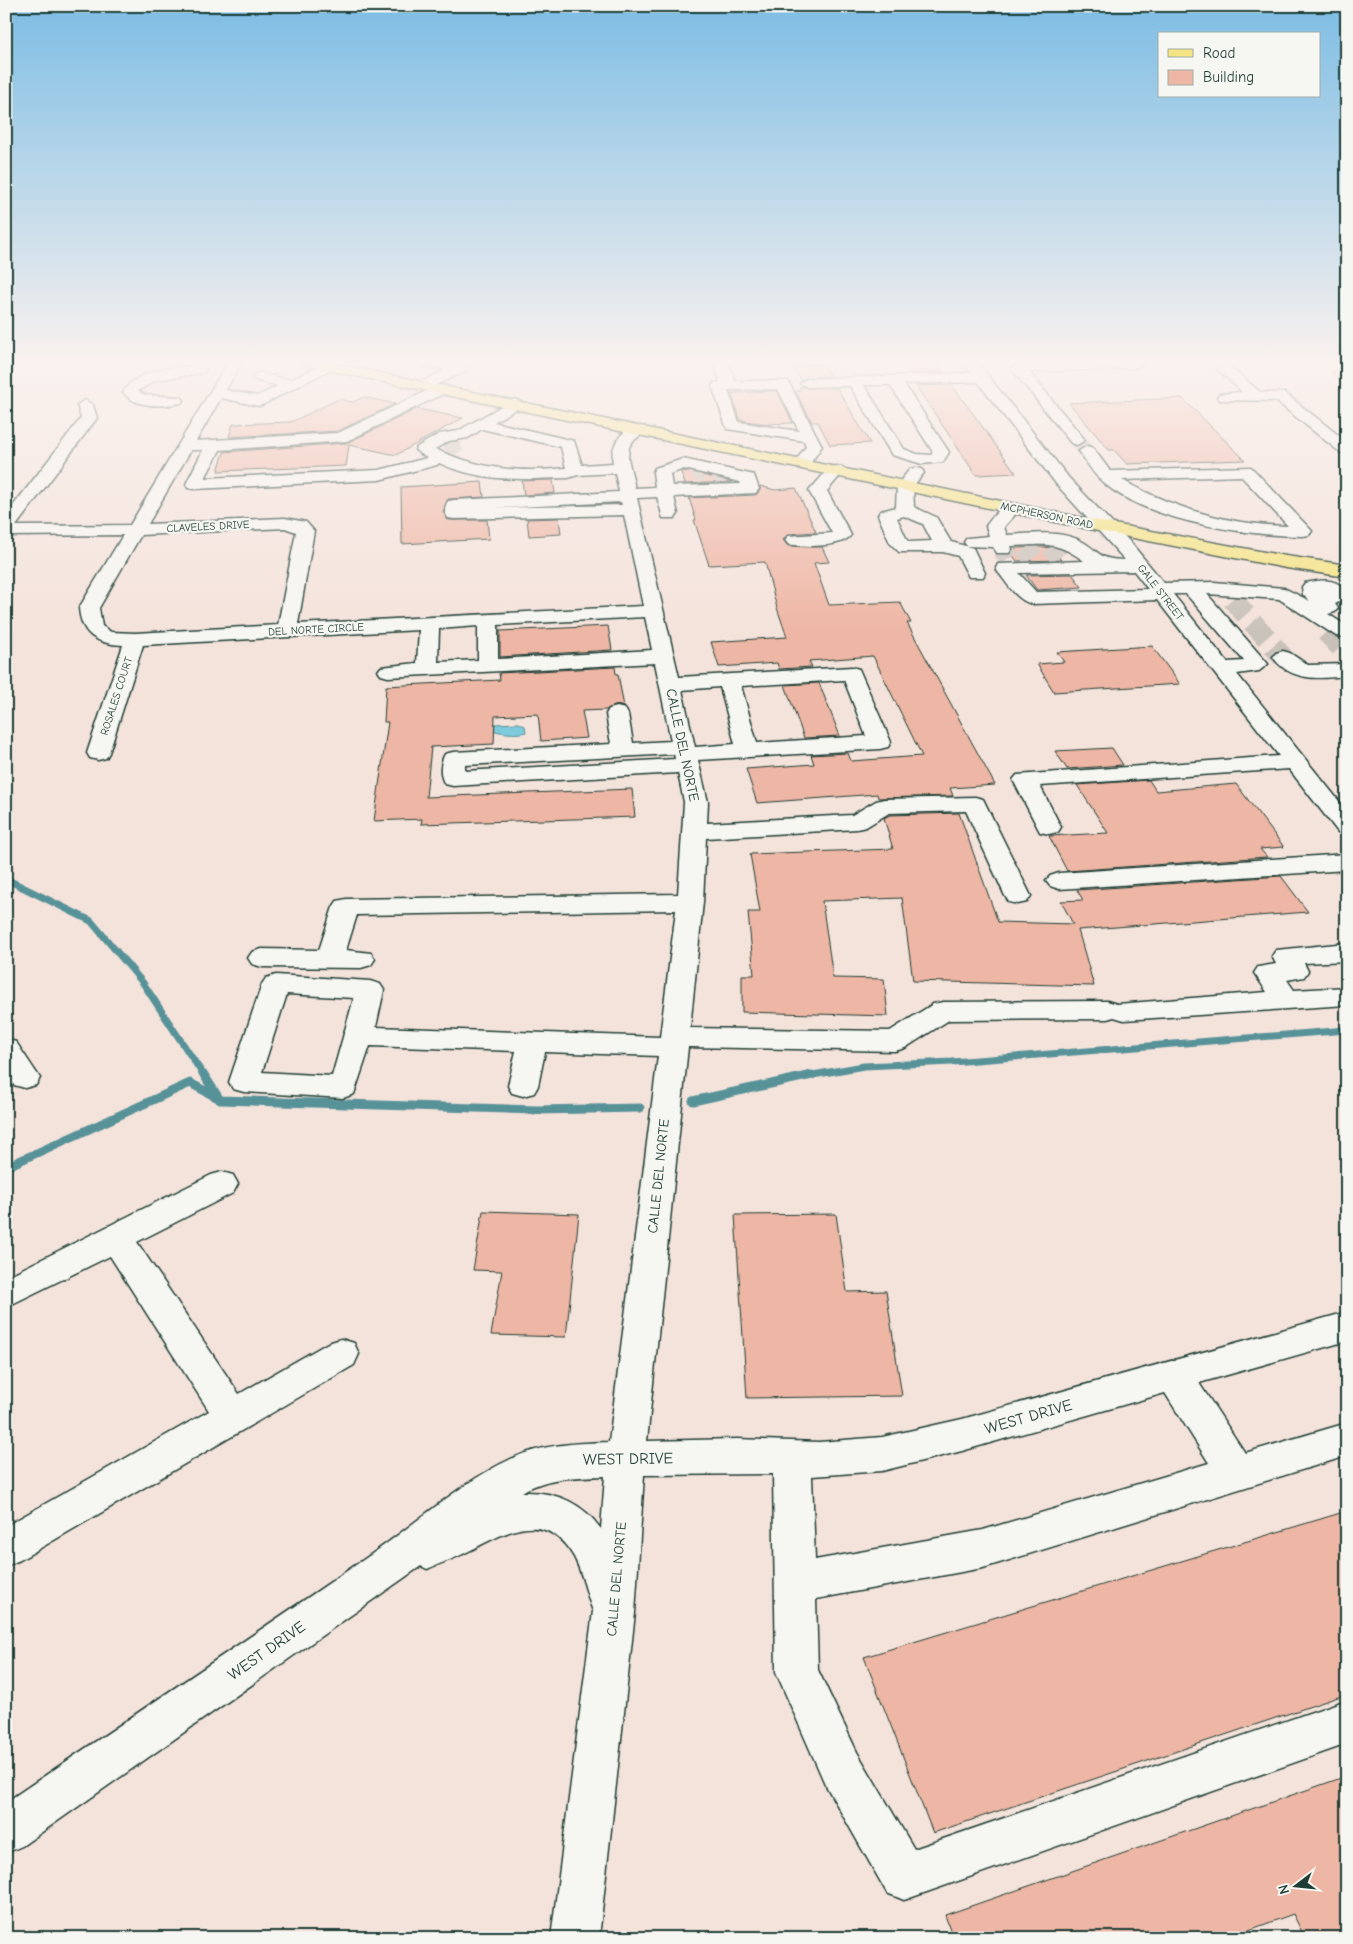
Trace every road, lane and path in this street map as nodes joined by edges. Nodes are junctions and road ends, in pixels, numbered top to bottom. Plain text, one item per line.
1 (63, 453) edge
2 (181, 453) edge
3 (210, 453) edge
4 (437, 453) tunnel mouth
5 (449, 453) edge
6 (570, 453) edge
7 (622, 453) edge
8 (719, 453) tunnel mouth
9 (750, 453) edge
10 (810, 453) edge
11 (899, 453) edge
12 (941, 453) edge
13 (1043, 453) edge
14 (1088, 453) tunnel mouth
15 (802, 464) junction
16 (575, 470) junction
17 (920, 470) junction
18 (836, 471) junction
19 (662, 472) junction
20 (700, 474) junction
21 (1107, 476) junction
22 (627, 488) junction
23 (673, 491) junction
24 (1012, 508) junction
25 (905, 510) junction
26 (669, 514) dead end
27 (1237, 525) junction
28 (6, 527) edge
29 (1103, 527) junction
30 (135, 530) junction
31 (6, 531) edge
32 (794, 540) dead end
33 (944, 546) junction
34 (1212, 548) junction
35 (1056, 552) junction
36 (1030, 553) junction
37 (1006, 557) junction
38 (1140, 565) junction
39 (1104, 566) junction
40 (1347, 571) edge
41 (976, 573) dead end
42 (1191, 588) junction
43 (1160, 592) junction
44 (1331, 608) edge
45 (655, 611) junction
46 (488, 620) junction
47 (429, 623) junction
48 (287, 631) junction
49 (135, 639) junction
50 (664, 656) junction
51 (1258, 664) junction
52 (488, 666) junction
53 (1220, 668) junction
54 (427, 669) junction
55 (1347, 670) edge
56 (388, 671) dead end
57 (728, 681) junction
58 (670, 684) junction
59 (617, 714) dead end
60 (623, 750) junction
61 (748, 750) junction
62 (98, 753) dead end
63 (686, 756) junction
64 (1295, 762) junction
65 (1049, 827) dead end
66 (1347, 827) edge
67 (696, 831) junction
68 (1347, 862) edge
69 (1059, 881) dead end
70 (1018, 896) dead end
71 (690, 902) junction
72 (1347, 952) edge
73 (262, 958) dead end
74 (330, 959) junction
75 (361, 959) dead end
76 (1347, 996) edge
77 (1286, 1000) junction
78 (359, 1036) junction
79 (534, 1042) junction
80 (673, 1042) junction
81 (6, 1049) edge
82 (25, 1078) dead end
83 (524, 1086) dead end
84 (222, 1184) dead end
85 (116, 1238) junction
86 (6, 1293) edge
87 (1347, 1326) edge
88 (341, 1354) dead end
89 (1173, 1375) junction
90 (233, 1416) junction
91 (1347, 1439) edge
92 (626, 1458) junction
93 (792, 1458) junction
94 (1236, 1472) junction
95 (6, 1547) edge
96 (395, 1562) junction
97 (795, 1583) junction
98 (614, 1613) junction
99 (1347, 1722) edge
100 (6, 1830) edge
101 (575, 1938) edge

1 - 28 street
2 - 30 street
3 - 4 street
5 - 16 street
6 - 16 street
7 - 22 street, CALLE DEL NORTE
8 - 20 street
9 - 15 main road, MCPHERSON ROAD
10 - 15 street
11 - 17 street
12 - 17 street
13 - 29 street, GALE STREET
14 - 21 street
15 - 18 main road, MCPHERSON ROAD
16 - 22 street
17 - 18 main road, MCPHERSON ROAD
17 - 24 main road, MCPHERSON ROAD
17 - 25 street
18 - 32 street
19 - 20 street
19 - 22 street
19 - 23 street
20 - 23 street
20 - 23 street
21 - 27 street
21 - 27 street
22 - 22 street
22 - 23 street
22 - 45 street, CALLE DEL NORTE
23 - 26 street
24 - 29 main road, MCPHERSON ROAD
24 - 37 street
25 - 33 street
25 - 33 street
27 - 34 street
29 - 34 main road, MCPHERSON ROAD
29 - 38 street, GALE STREET
30 - 31 street, CLAVELES DRIVE
30 - 48 street, CLAVELES DRIVE
30 - 49 street, DEL NORTE CIRCLE
33 - 41 street
34 - 44 main road, MCPHERSON ROAD
35 - 36 street
35 - 36 street
35 - 39 street
35 - 39 street
36 - 37 street
36 - 37 street
37 - 43 street
38 - 39 street
38 - 43 street, GALE STREET
40 - 44 main road, MCPHERSON ROAD
42 - 43 street
42 - 44 street
42 - 51 street
43 - 53 street, GALE STREET
45 - 46 street, DEL NORTE CIRCLE
45 - 50 street, CALLE DEL NORTE
46 - 47 street, DEL NORTE CIRCLE
46 - 52 street
47 - 48 street, DEL NORTE CIRCLE
47 - 54 street
48 - 49 street, DEL NORTE CIRCLE
49 - 62 street, ROSALES COURT
50 - 52 street
50 - 58 street, CALLE DEL NORTE
51 - 53 street
51 - 55 street
52 - 54 street
53 - 64 street, GALE STREET
54 - 56 street
57 - 58 street
57 - 61 street
57 - 61 street
58 - 63 street, CALLE DEL NORTE
59 - 60 street
60 - 63 street
60 - 63 street
61 - 63 street
63 - 67 street, CALLE DEL NORTE
64 - 65 street
64 - 66 street, GALE STREET
67 - 70 street
67 - 71 street, CALLE DEL NORTE
68 - 69 street
71 - 74 street
71 - 80 street, CALLE DEL NORTE
72 - 77 street
73 - 74 street
74 - 75 street
76 - 77 street
77 - 80 street
78 - 78 street
78 - 79 street
79 - 80 street
79 - 83 street
80 - 92 street, CALLE DEL NORTE
81 - 82 street
84 - 85 street
85 - 86 street
85 - 90 street
87 - 89 street, WEST DRIVE
88 - 90 street
89 - 93 street, WEST DRIVE
89 - 94 street
90 - 95 street
91 - 94 street
92 - 93 street, WEST DRIVE
92 - 96 street, WEST DRIVE
92 - 98 street, CALLE DEL NORTE
93 - 97 street
94 - 97 street
96 - 98 street
96 - 100 street, WEST DRIVE
97 - 99 street
98 - 101 street, CALLE DEL NORTE

